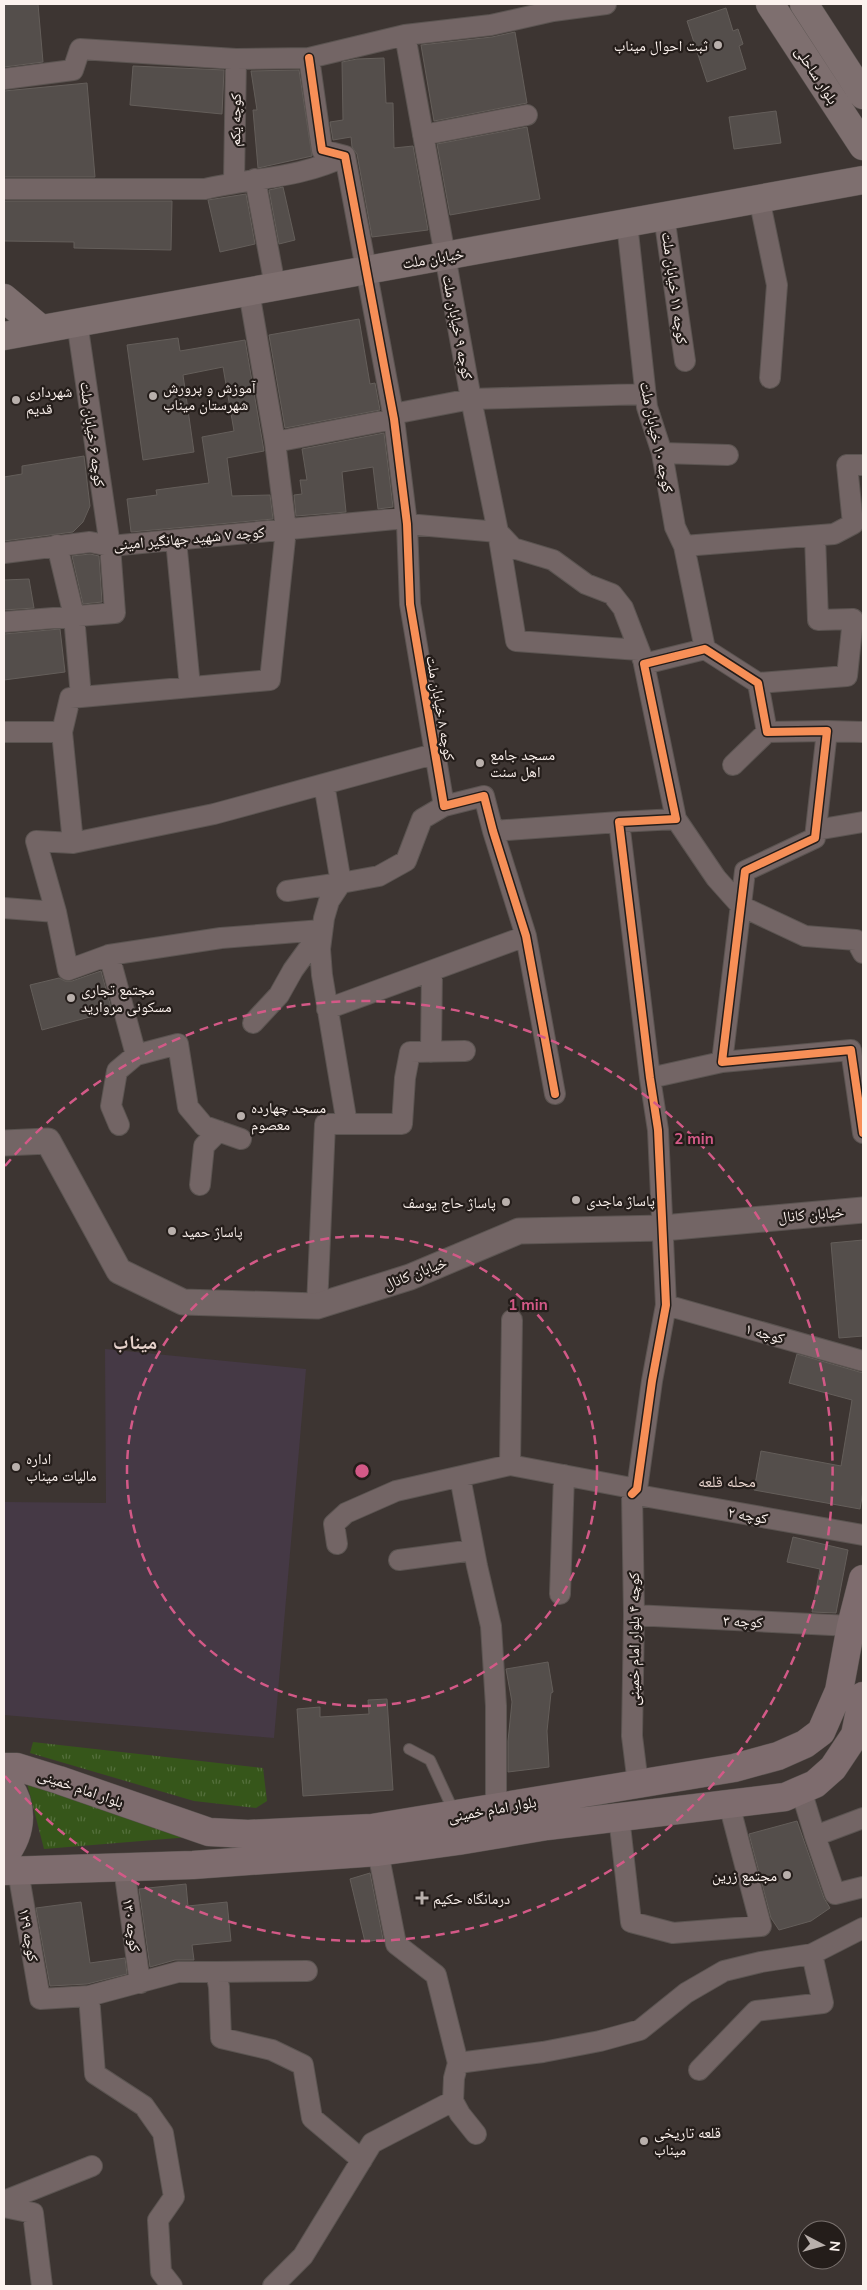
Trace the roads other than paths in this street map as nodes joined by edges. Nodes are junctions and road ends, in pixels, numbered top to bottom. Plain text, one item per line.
1 (606, 4) edge
2 (770, 4) edge
3 (804, 4) edge
4 (405, 35) junction
5 (309, 58) junction
6 (236, 59) junction
7 (4, 79) edge
8 (863, 95) edge
9 (527, 116) dead end
10 (423, 135) junction
11 (863, 146) edge
12 (345, 156) junction
13 (255, 179) junction
14 (863, 180) edge
15 (234, 182) junction
16 (4, 189) edge
17 (759, 198) junction
18 (664, 216) junction
19 (627, 222) junction
20 (444, 256) junction
21 (366, 270) junction
22 (275, 286) junction
23 (249, 292) junction
24 (4, 298) edge
25 (77, 322) junction
26 (40, 329) junction
27 (4, 336) edge
28 (685, 361) dead end
29 (770, 378) dead end
30 (645, 394) junction
31 (471, 399) junction
32 (393, 416) junction
33 (275, 442) junction
34 (662, 454) junction
35 (728, 455) dead end
36 (863, 465) edge
37 (407, 521) junction
38 (286, 529) junction
39 (498, 532) junction
40 (815, 536) junction
41 (176, 540) junction
42 (57, 545) junction
43 (110, 546) junction
44 (684, 546) junction
45 (4, 553) edge
46 (74, 616) junction
47 (4, 622) edge
48 (705, 649) junction
49 (641, 657) junction
50 (855, 675) edge
51 (758, 683) junction
52 (190, 687) junction
53 (81, 698) junction
54 (827, 731) junction
55 (4, 732) edge
56 (62, 732) junction
57 (767, 732) junction
58 (863, 732) edge
59 (434, 754) junction
60 (733, 765) dead end
61 (324, 784) junction
62 (444, 806) junction
63 (676, 819) junction
64 (619, 822) junction
65 (863, 822) edge
66 (816, 830) junction
67 (493, 831) junction
68 (73, 843) junction
69 (341, 883) junction
70 (287, 891) dead end
71 (740, 906) junction
72 (4, 908) edge
73 (56, 912) junction
74 (322, 930) junction
75 (526, 936) junction
76 (863, 953) edge
77 (109, 955) junction
78 (432, 971) junction
79 (327, 1008) junction
80 (253, 1023) dead end
81 (857, 1047) edge
82 (465, 1051) dead end
83 (431, 1052) junction
84 (136, 1055) junction
85 (722, 1062) junction
86 (650, 1078) junction
87 (554, 1094) dead end
88 (346, 1124) junction
89 (119, 1126) dead end
90 (219, 1131) junction
91 (863, 1133) edge
92 (241, 1139) dead end
93 (4, 1143) edge
94 (200, 1185) dead end
95 (863, 1210) edge
96 (663, 1228) junction
97 (666, 1305) junction
98 (316, 1306) junction
99 (512, 1320) dead end
100 (863, 1361) edge
101 (510, 1465) junction
102 (564, 1475) junction
103 (460, 1477) junction
104 (635, 1491) junction
105 (863, 1535) edge
106 (337, 1544) dead end
107 (474, 1550) junction
108 (399, 1560) dead end
109 (863, 1579) edge
110 (560, 1594) dead end
111 (634, 1615) junction
112 (851, 1626) junction
113 (863, 1696) edge
114 (409, 1748) dead end
115 (4, 1767) edge
116 (4, 1780) edge
117 (638, 1784) junction
118 (801, 1790) junction
119 (729, 1804) junction
120 (496, 1809) junction
121 (455, 1815) junction
122 (619, 1817) junction
123 (863, 1818) edge
124 (815, 1836) junction
125 (378, 1852) junction
126 (8, 1866) edge
127 (124, 1868) junction
128 (863, 1887) edge
129 (863, 1928) edge
130 (812, 1954) junction
131 (216, 1972) junction
132 (307, 1972) dead end
133 (140, 1983) junction
134 (88, 1996) junction
135 (458, 2062) junction
136 (699, 2070) dead end
137 (453, 2101) junction
138 (476, 2134) dead end
139 (362, 2160) junction
140 (92, 2166) dead end
141 (4, 2200) edge
142 (4, 2207) edge
143 (42, 2286) edge
144 (172, 2286) edge
145 (273, 2286) edge

1 - 4 street
2 - 11 main road, بلوار ساحلی
3 - 8 main road, بلوار ساحلی
4 - 5 street
4 - 10 street, کوچه ۹ خیابان ملت
5 - 6 street
5 - 12 street
6 - 7 street
6 - 15 street, کوچه یکم
9 - 10 street
10 - 20 street, کوچه ۹ خیابان ملت
12 - 13 street
12 - 21 street, کوچه ۸ خیابان ملت
13 - 15 street
13 - 22 street
14 - 17 main road, خیابان ملت
15 - 16 street
17 - 18 main road, خیابان ملت
17 - 29 street
18 - 19 main road, خیابان ملت
18 - 28 street, کوچه ۱۱ خیابان ملت
19 - 20 main road, خیابان ملت
19 - 30 street, کوچه ۱۰ خیابان ملت
20 - 21 main road, خیابان ملت
20 - 31 street, کوچه ۹ خیابان ملت
21 - 22 main road, خیابان ملت
21 - 32 street, کوچه ۸ خیابان ملت
22 - 23 main road, خیابان ملت
23 - 25 main road, خیابان ملت
23 - 33 street
24 - 26 main road
25 - 26 main road, خیابان ملت
25 - 43 street, کوچه ۶ خیابان ملت
26 - 27 main road, خیابان ملت
30 - 31 street
30 - 34 street, کوچه ۱۰ خیابان ملت
31 - 32 street
31 - 39 street, کوچه ۹ خیابان ملت
32 - 33 street
32 - 37 street, کوچه ۸ خیابان ملت
33 - 38 street
34 - 35 street
34 - 44 street, کوچه ۱۰ خیابان ملت
36 - 40 street
37 - 38 street, کوچه ۷ شهید جهانگیر امینی
37 - 39 street, کوچه ۷ شهید جهانگیر امینی
37 - 59 street, کوچه ۸ خیابان ملت
38 - 41 street, کوچه ۷ شهید جهانگیر امینی
38 - 52 street
39 - 49 street
39 - 49 street, کوچه ۹ خیابان ملت
40 - 44 street
40 - 50 street
41 - 43 street, کوچه ۷ شهید جهانگیر امینی
41 - 52 street
42 - 43 street, کوچه ۷ شهید جهانگیر امینی
42 - 45 street, کوچه ۷ شهید جهانگیر امینی
42 - 46 street
43 - 46 street, کوچه ۶ خیابان ملت
44 - 48 street, کوچه ۱۰ خیابان ملت
46 - 47 street
46 - 53 street
48 - 49 street
48 - 51 street
49 - 63 street
50 - 51 street
51 - 57 street
52 - 53 street
53 - 56 street
54 - 57 street
54 - 58 street
54 - 66 street
55 - 56 street
56 - 68 street
57 - 60 street
59 - 61 street
59 - 62 street, کوچه ۸ خیابان ملت
61 - 68 street
61 - 69 street
62 - 67 street
62 - 69 street
63 - 64 street
63 - 71 street
64 - 67 street
64 - 86 street, کوچه ۴ بلوار امام خمینی
65 - 66 street
66 - 71 street
67 - 75 street
68 - 73 street
69 - 70 street
69 - 74 street
71 - 76 street
71 - 85 street
72 - 73 street
73 - 77 street
74 - 77 street
74 - 79 street
74 - 80 street
75 - 78 street
75 - 87 street
77 - 84 street
78 - 79 street
78 - 83 street
79 - 88 street
81 - 85 street
81 - 91 street
82 - 83 street
83 - 88 street
84 - 89 street
84 - 90 street
85 - 86 street
86 - 96 street, کوچه ۴ بلوار امام خمینی
88 - 98 street
90 - 92 street
90 - 94 street
93 - 98 street, خیابان کانال
95 - 96 street, خیابان کانال
96 - 97 street, کوچه ۴ بلوار امام خمینی
96 - 98 street, خیابان کانال
97 - 100 street, کوچه ۱
97 - 104 street, کوچه ۴ بلوار امام خمینی
99 - 101 street
101 - 102 street, کوچه ۲
101 - 103 street
102 - 104 street, کوچه ۲
102 - 110 street
103 - 106 street
103 - 107 street
104 - 105 street, کوچه ۲
104 - 111 street, کوچه ۴ بلوار امام خمینی
107 - 108 street
107 - 120 street
109 - 112 main road, بلوار امام خمینی
111 - 112 street, کوچه ۳
111 - 117 street, کوچه ۴ بلوار امام خمینی
112 - 117 main road, بلوار امام خمینی
113 - 118 main road, بلوار امام خمینی
114 - 121 lane
115 - 121 main road, بلوار امام خمینی
116 - 126 main road
117 - 120 main road, بلوار امام خمینی
118 - 119 main road, بلوار امام خمینی
118 - 124 street
119 - 122 main road, بلوار امام خمینی
119 - 122 street
120 - 121 main road, بلوار امام خمینی
122 - 125 main road, بلوار امام خمینی
123 - 124 street
124 - 128 street
125 - 127 main road, بلوار امام خمینی
125 - 135 street
126 - 127 main road, بلوار امام خمینی
126 - 134 street, کوچه ۱۲۹
127 - 133 street, کوچه ۱۳۰
129 - 130 street
130 - 135 street
130 - 136 street
131 - 132 street
131 - 133 street
131 - 139 street
133 - 134 street
134 - 144 street
135 - 137 street
137 - 138 street
137 - 139 street
139 - 145 street
140 - 141 street
142 - 143 street

